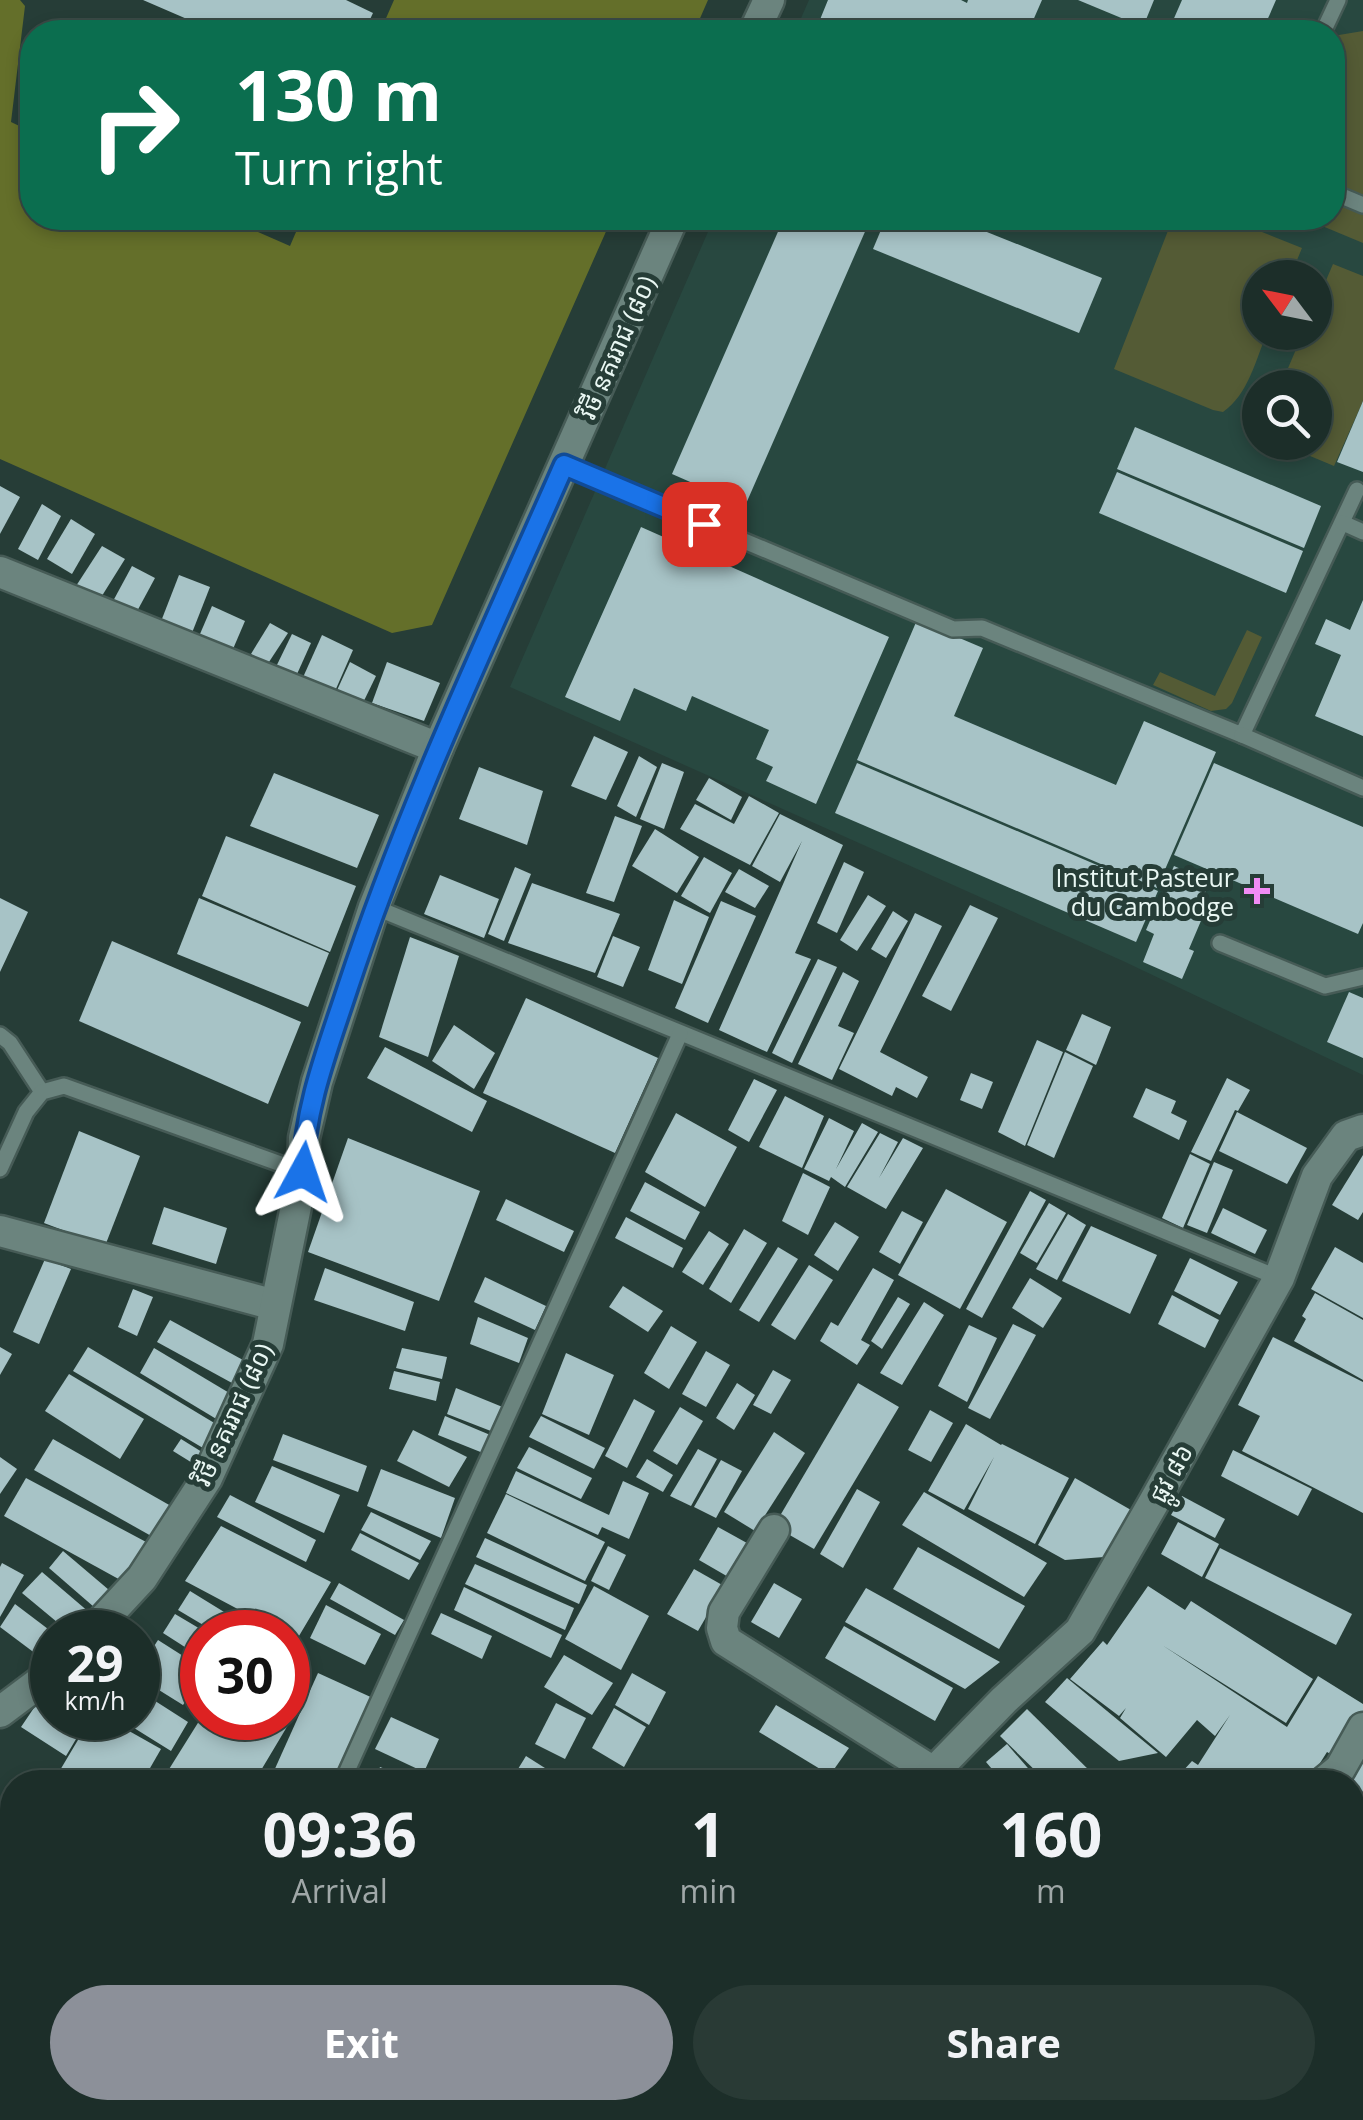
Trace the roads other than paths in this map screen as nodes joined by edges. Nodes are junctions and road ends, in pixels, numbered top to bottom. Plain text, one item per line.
1 (668, 230) edge
2 (564, 465) junction
3 (1358, 490) dead end
4 (1343, 523) junction
5 (1363, 532) edge
6 (0, 572) edge
7 (1242, 735) junction
8 (438, 748) junction
9 (1363, 788) edge
10 (374, 908) junction
11 (1220, 943) dead end
12 (1363, 978) edge
13 (680, 1034) junction
14 (0, 1036) edge
15 (42, 1092) junction
16 (1363, 1130) edge
17 (0, 1169) edge
18 (303, 1172) junction
19 (0, 1231) edge
20 (1279, 1278) junction
21 (275, 1305) junction
22 (774, 1530) dead end
23 (112, 1610) edge
24 (30, 1689) edge
25 (0, 1712) edge
26 (1363, 1728) edge
27 (347, 1770) edge
28 (917, 1770) edge
29 (937, 1770) edge
30 (1339, 1770) edge

1 - 2 street, វិថី នគររាជ (៨០)
2 - 7 lane
2 - 8 street, វិថី នគររាជ (៨០)
3 - 4 lane
4 - 5 lane
4 - 7 lane
6 - 8 street
7 - 9 lane
8 - 10 street, វិថី នគររាជ (៨០)
10 - 13 lane
10 - 18 street, វិថី នគររាជ (៨០)
11 - 12 lane
13 - 20 lane
13 - 27 lane
14 - 15 lane
15 - 17 lane
15 - 18 lane
16 - 20 street, ផ្លូវ ៨៦
18 - 21 street, វិថី នគររាជ (៨០)
19 - 21 street
20 - 29 street, ផ្លូវ ៨៦
21 - 23 street, វិថី នគររាជ (៨០)
22 - 28 street
24 - 25 street
26 - 30 street

